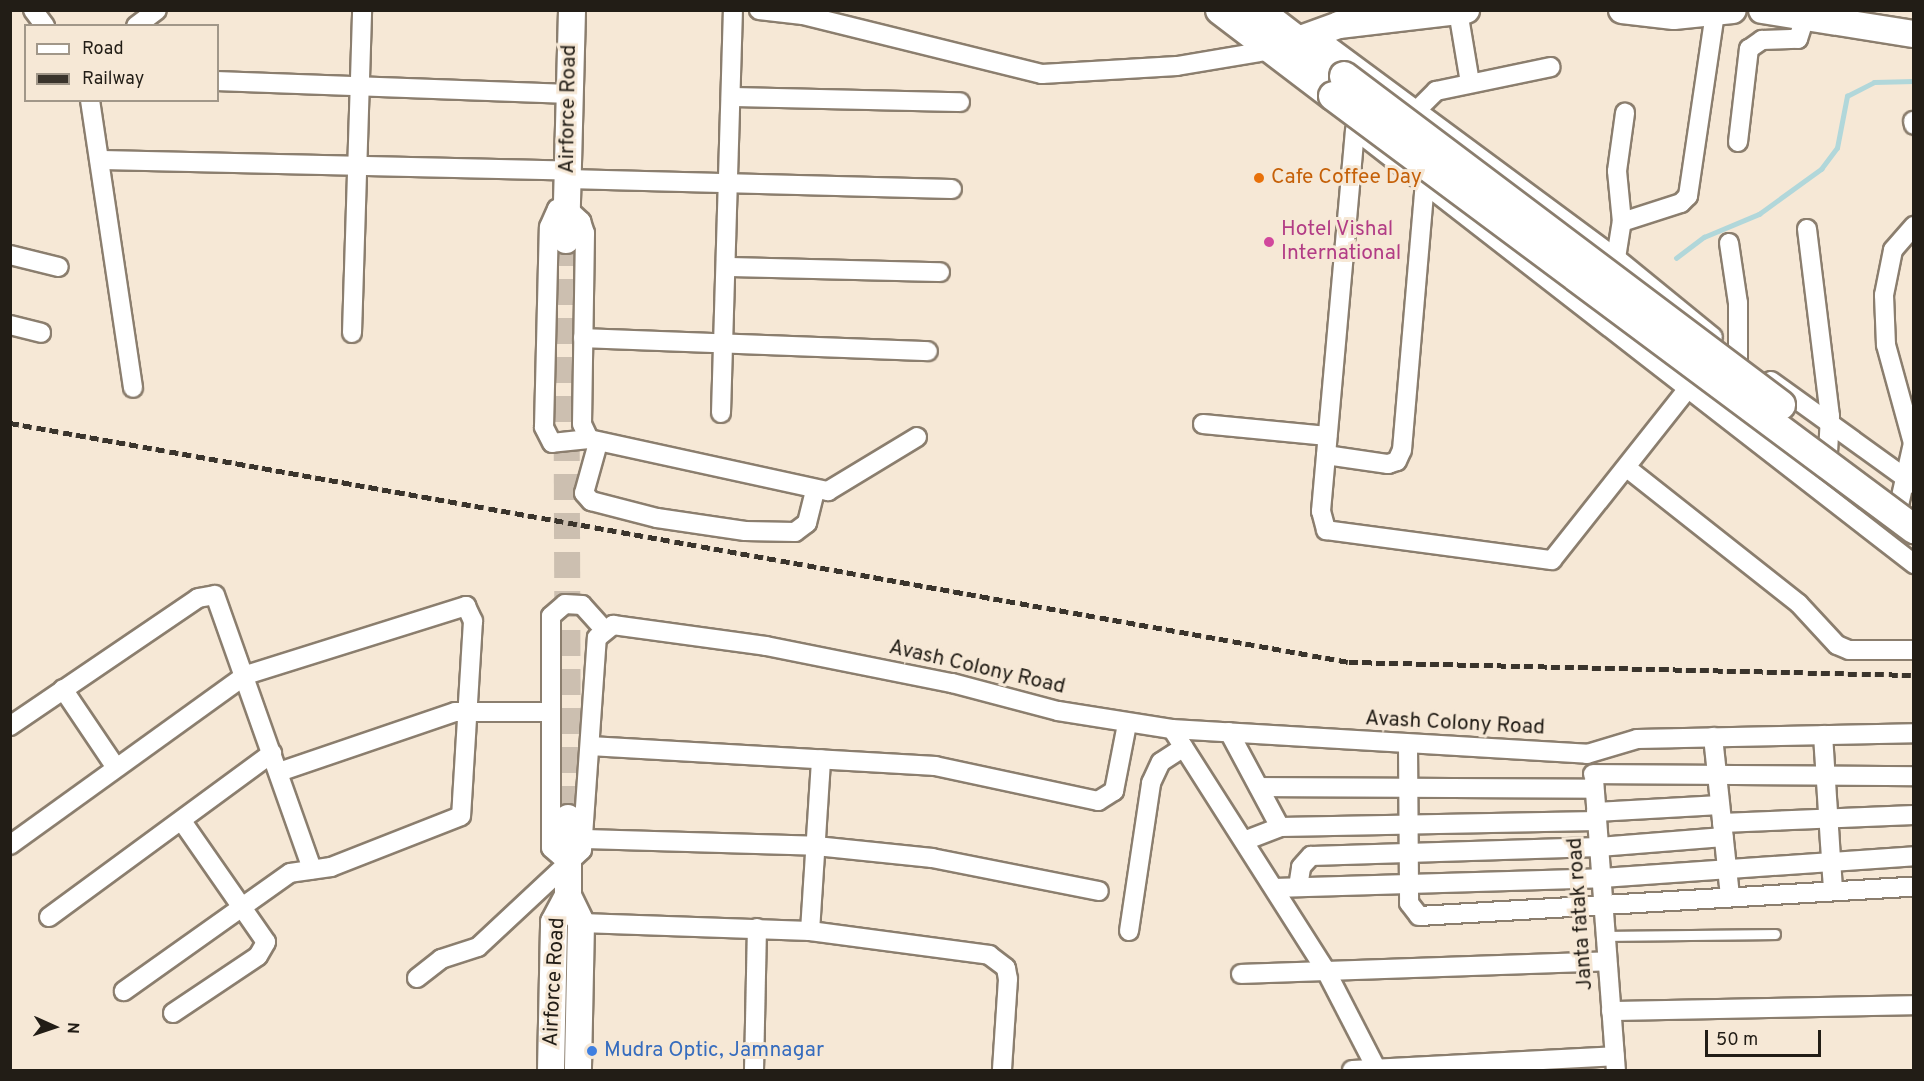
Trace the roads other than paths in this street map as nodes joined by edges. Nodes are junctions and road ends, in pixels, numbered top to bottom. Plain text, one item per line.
1 (33, 10) edge
2 (157, 10) edge
3 (362, 10) edge
4 (572, 10) edge
5 (734, 10) edge
6 (759, 10) edge
7 (1220, 10) edge
8 (1258, 10) edge
9 (1622, 10) edge
10 (1762, 10) edge
11 (1462, 11) edge
12 (1724, 12) edge
13 (1805, 18) junction
14 (1854, 19) edge
15 (44, 24) edge
16 (139, 24) edge
17 (1914, 34) edge
18 (1294, 42) junction
19 (1551, 67) dead end
20 (1302, 74) junction
21 (219, 81) edge
22 (360, 83) junction
23 (1470, 83) junction
24 (1339, 86) junction
25 (568, 94) junction
26 (732, 97) junction
27 (90, 102) edge
28 (960, 102) dead end
29 (1415, 112) junction
30 (1625, 113) dead end
31 (1355, 130) junction
32 (1738, 142) dead end
33 (100, 160) junction
34 (357, 164) junction
35 (567, 175) junction
36 (730, 183) junction
37 (1425, 183) junction
38 (952, 189) dead end
39 (566, 207) junction
40 (1622, 222) junction
41 (1914, 226) edge
42 (1807, 229) dead end
43 (566, 240) tunnel mouth
44 (1729, 243) dead end
45 (10, 255) edge
46 (1616, 258) junction
47 (59, 267) dead end
48 (729, 267) junction
49 (940, 272) dead end
50 (10, 325) edge
51 (41, 333) dead end
52 (352, 333) dead end
53 (583, 338) junction
54 (725, 345) junction
55 (928, 351) dead end
56 (1741, 360) junction
57 (1690, 386) junction
58 (134, 388) dead end
59 (720, 413) dead end
60 (1732, 419) junction
61 (1203, 423) dead end
62 (1829, 423) junction
63 (1327, 436) junction
64 (917, 437) dead end
65 (593, 441) junction
66 (1326, 455) junction
67 (1627, 468) junction
68 (1821, 490) junction
69 (1912, 490) edge
70 (816, 491) junction
71 (1914, 529) edge
72 (1887, 542) junction
73 (1914, 564) edge
74 (603, 628) junction
75 (1914, 650) edge
76 (246, 675) junction
77 (63, 688) junction
78 (466, 711) junction
79 (551, 712) junction
80 (1127, 724) junction
81 (10, 726) edge
82 (1172, 729) junction
83 (1229, 732) junction
84 (1914, 734) edge
85 (1823, 735) junction
86 (1713, 737) junction
87 (1408, 745) junction
88 (590, 746) junction
89 (1184, 747) junction
90 (272, 753) junction
91 (1587, 754) junction
92 (821, 759) junction
93 (115, 766) junction
94 (279, 772) junction
95 (1717, 775) junction
96 (1825, 776) junction
97 (1914, 776) edge
98 (1594, 782) junction
99 (1259, 787) junction
100 (1407, 788) junction
101 (1914, 815) edge
102 (1597, 816) junction
103 (568, 818) tunnel mouth
104 (1828, 819) junction
105 (182, 820) junction
106 (1722, 822) junction
107 (1407, 823) junction
108 (1280, 827) junction
109 (585, 838) junction
110 (1244, 841) junction
111 (10, 845) edge
112 (816, 846) junction
113 (1599, 847) junction
114 (1408, 852) junction
115 (1914, 856) edge
116 (1831, 861) junction
117 (567, 862) junction
118 (312, 868) junction
119 (1727, 868) junction
120 (1602, 878) junction
121 (1408, 884) junction
122 (1298, 887) junction
123 (1914, 887) edge
124 (1274, 888) junction
125 (1833, 890) junction
126 (1099, 891) dead end
127 (568, 896) junction
128 (1730, 897) junction
129 (242, 903) junction
130 (1604, 906) junction
131 (49, 918) dead end
132 (581, 923) junction
133 (757, 928) junction
134 (810, 931) junction
135 (1129, 931) dead end
136 (1775, 934) dead end
137 (1605, 936) junction
138 (1607, 960) junction
139 (1326, 971) junction
140 (1242, 974) dead end
141 (417, 978) dead end
142 (124, 991) dead end
143 (1914, 1005) edge
144 (1611, 1011) junction
145 (173, 1013) dead end
146 (1615, 1063) edge
147 (1377, 1070) edge
148 (551, 1071) edge
149 (578, 1071) edge
150 (754, 1071) edge
151 (1002, 1071) edge
152 (1352, 1071) edge

1 - 15 street
2 - 16 street
3 - 22 street
4 - 25 main road, Airforce Road
5 - 26 street
6 - 18 street
7 - 18 main road
8 - 18 main road
9 - 12 main road
10 - 13 main road
11 - 18 main road
11 - 23 street
12 - 40 street
13 - 14 main road
13 - 32 street
14 - 17 main road
18 - 20 main road
18 - 24 main road
18 - 29 street
19 - 23 street
20 - 24 main road
20 - 31 street
21 - 22 street
22 - 25 street
22 - 34 street
23 - 29 street
24 - 69 main road, bridge
24 - 71 main road, bridge
25 - 35 main road, Airforce Road
26 - 28 street
26 - 36 street
27 - 33 street
29 - 46 street
30 - 40 street
31 - 37 street
31 - 63 street
33 - 34 street
33 - 58 street
34 - 35 street
34 - 52 street
35 - 36 street
35 - 39 main road, Airforce Road
36 - 38 street
36 - 48 street
37 - 57 street
37 - 66 street
39 - 43 main road, Airforce Road
39 - 53 street
39 - 65 street
40 - 46 street
41 - 69 street
42 - 62 street
44 - 56 street
45 - 47 street
46 - 56 street
48 - 49 street
48 - 54 street
50 - 51 street
53 - 54 street
53 - 65 street
54 - 55 street
54 - 59 street
56 - 60 street
56 - 62 street
57 - 60 street
57 - 67 street
60 - 68 street
61 - 63 street
62 - 68 street
62 - 69 street
63 - 66 street
64 - 70 street
65 - 70 street
65 - 70 street
66 - 67 street
67 - 75 street
68 - 72 street
69 - 72 street
72 - 73 street
74 - 79 street
74 - 80 street, Avash Colony Road
74 - 88 street
76 - 77 street
76 - 78 street
76 - 90 street
76 - 93 street
77 - 81 street
77 - 93 street
78 - 79 street
78 - 94 street
78 - 118 street
79 - 117 street
80 - 82 street, Avash Colony Road
80 - 92 street
82 - 83 street, Avash Colony Road
82 - 89 street
83 - 87 street, Avash Colony Road
83 - 99 street
84 - 85 street, Avash Colony Road
85 - 86 street, Avash Colony Road
85 - 96 street
86 - 91 street, Avash Colony Road
86 - 95 street
87 - 91 street, Avash Colony Road
87 - 100 street
88 - 92 street
88 - 109 street
89 - 110 street
89 - 135 street
90 - 94 street
90 - 105 street
91 - 98 street, Janta fatak road
92 - 112 street
93 - 111 street
94 - 118 street
95 - 96 street
95 - 98 street
95 - 106 street
96 - 97 street
96 - 104 street
98 - 100 street
98 - 102 street, Janta fatak road
99 - 100 street
99 - 108 street
100 - 107 street
101 - 104 street
102 - 106 street
102 - 107 street
102 - 113 street, Janta fatak road
103 - 117 main road, Airforce Road
104 - 106 street
104 - 116 street
105 - 129 street
105 - 131 street
106 - 113 street
106 - 119 street
107 - 108 street
107 - 114 street
108 - 110 street
109 - 112 street
109 - 117 street
110 - 124 street
112 - 126 street
112 - 134 street
113 - 114 street
113 - 120 street, Janta fatak road
114 - 121 street
114 - 122 street
115 - 116 street
116 - 119 street
116 - 125 street
117 - 127 main road, Airforce Road
117 - 141 street
118 - 129 street
119 - 120 street
119 - 128 street
120 - 121 street
120 - 130 street, Janta fatak road
121 - 122 street
121 - 130 street
122 - 124 street
123 - 125 street
124 - 139 street
125 - 128 street
127 - 132 main road, Airforce Road
127 - 148 main road, Airforce Road
128 - 130 street
129 - 142 street
129 - 145 street
130 - 137 street, Janta fatak road
132 - 133 street
132 - 149 main road, Airforce Road
133 - 134 street
133 - 150 street
134 - 151 street
136 - 137 lane
137 - 138 street, Janta fatak road
138 - 139 street
138 - 144 street, Janta fatak road
139 - 140 street
139 - 147 street
143 - 144 street
144 - 146 street, Janta fatak road
146 - 147 street
147 - 152 street

